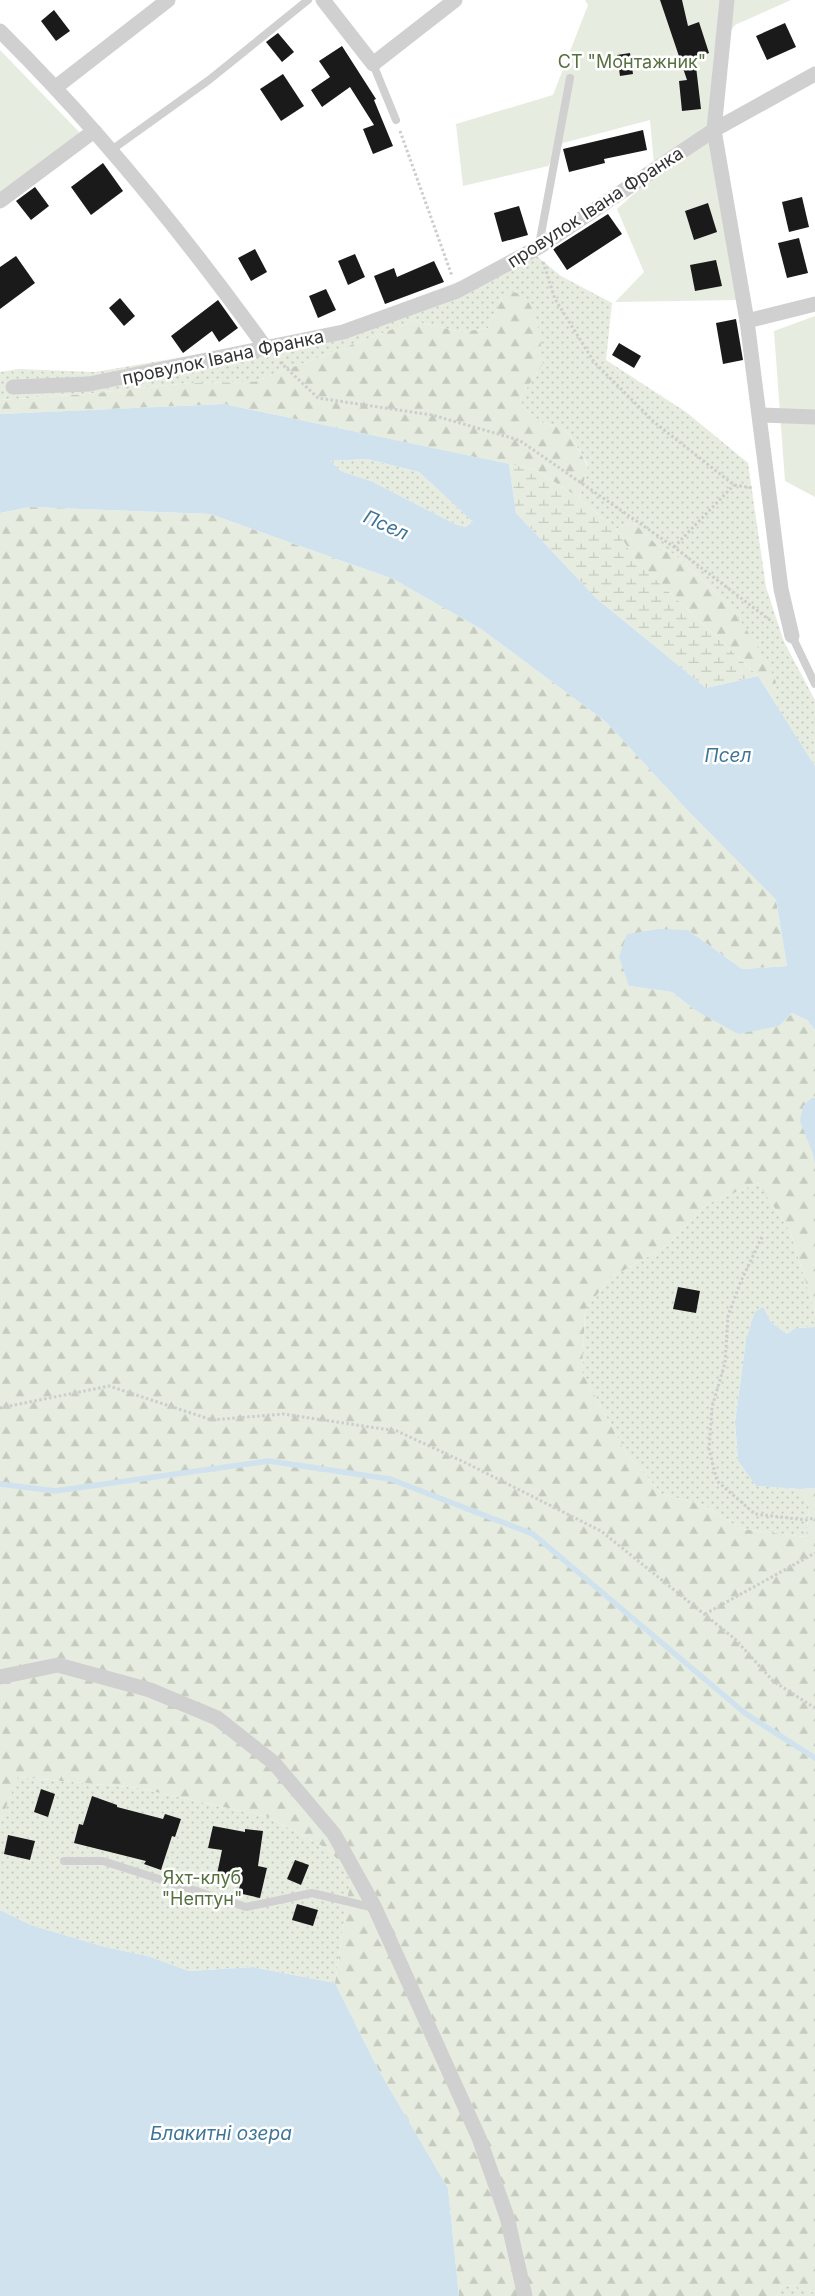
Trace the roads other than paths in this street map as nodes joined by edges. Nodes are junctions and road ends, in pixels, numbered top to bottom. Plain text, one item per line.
1 (168, 0) edge
2 (308, 0) edge
3 (324, 0) edge
4 (454, 0) edge
5 (727, 0) edge
6 (0, 31) edge
7 (373, 64) junction
8 (815, 74) edge
9 (570, 78) dead end
10 (56, 87) junction
11 (396, 120) road end
12 (714, 130) junction
13 (94, 131) junction
14 (110, 151) junction
15 (0, 202) edge
16 (538, 247) junction
17 (815, 304) edge
18 (747, 321) junction
19 (265, 347) junction
20 (13, 387) dead end
21 (760, 415) junction
22 (815, 417) edge
23 (792, 636) joint
24 (815, 684) edge
25 (0, 1677) edge
26 (64, 1861) dead end
27 (375, 1908) junction
28 (525, 2296) edge

1 - 10 street
2 - 14 lane
3 - 7 street
4 - 7 street
5 - 12 street
6 - 10 street
7 - 11 lane
8 - 12 street, провулок Івана Франка
9 - 16 lane
10 - 13 street
12 - 16 street, провулок Івана Франка
12 - 18 street
13 - 14 street
13 - 15 street
14 - 19 street
16 - 19 street, провулок Івана Франка
17 - 18 street
18 - 21 street
19 - 20 street, провулок Івана Франка
21 - 22 street
21 - 23 street
23 - 24 lane
25 - 27 street
26 - 27 lane
27 - 28 street

